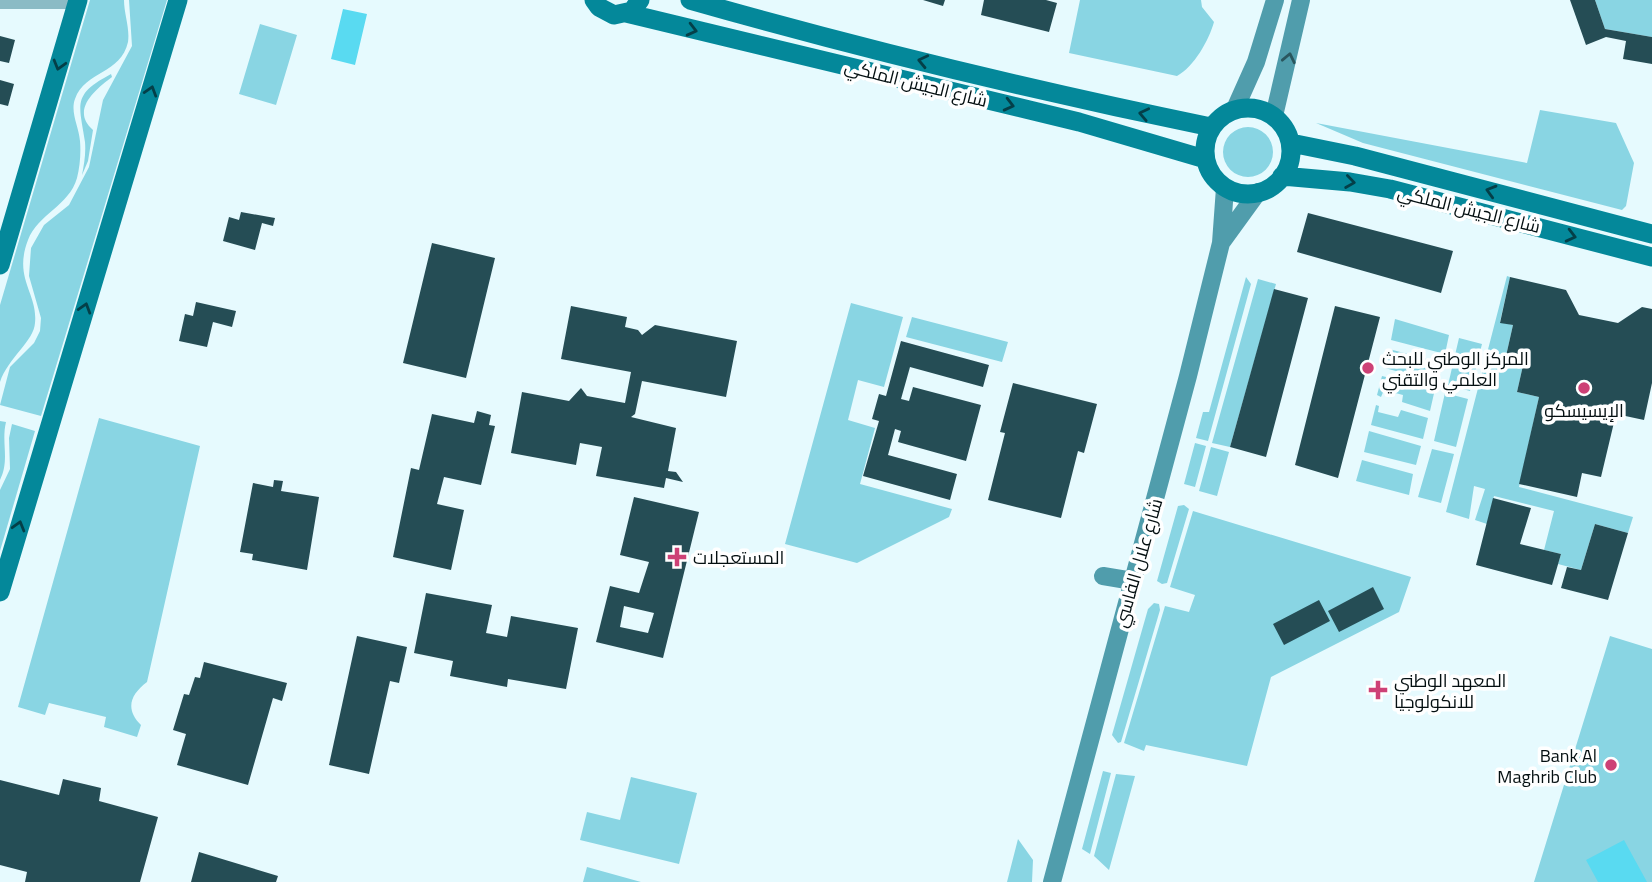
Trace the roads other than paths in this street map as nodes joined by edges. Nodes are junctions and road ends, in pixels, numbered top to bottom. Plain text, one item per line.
1 (178, 0) edge
2 (593, 0) edge
3 (690, 0) edge
4 (1275, 0) edge
5 (1301, 0) edge
6 (77, 2) edge
7 (0, 4) edge
8 (633, 7) edge
9 (1234, 109) junction
10 (1274, 116) junction
11 (1211, 127) junction
12 (1290, 143) junction
13 (1205, 159) junction
14 (1282, 176) junction
15 (1225, 188) junction
16 (1258, 192) junction
17 (1652, 234) edge
18 (1221, 243) junction
19 (1652, 257) edge
20 (0, 265) edge
21 (1103, 576) dead end
22 (1133, 582) junction
23 (0, 592) edge
24 (1052, 882) edge

23 -> 1 main road
2 - 8 main road, شارع الجيش الملكي
11 -> 3 main road, شارع الجيش الملكي
4 - 9 street
10 -> 5 street
6 - 7 street
6 -> 20 main road
8 -> 13 main road, شارع الجيش الملكي
9 - 10 main road
9 - 11 main road
10 - 12 main road
11 - 13 main road
12 - 14 main road
17 -> 12 main road, شارع الجيش الملكي
13 - 15 main road
14 - 16 main road
14 -> 19 main road, شارع الجيش الملكي
15 - 16 main road
15 - 18 street, شارع علال الفاسي
16 - 18 street, شارع علال الفاسي
18 - 22 street, شارع علال الفاسي
21 - 22 street
22 - 24 street, شارع علال الفاسي

